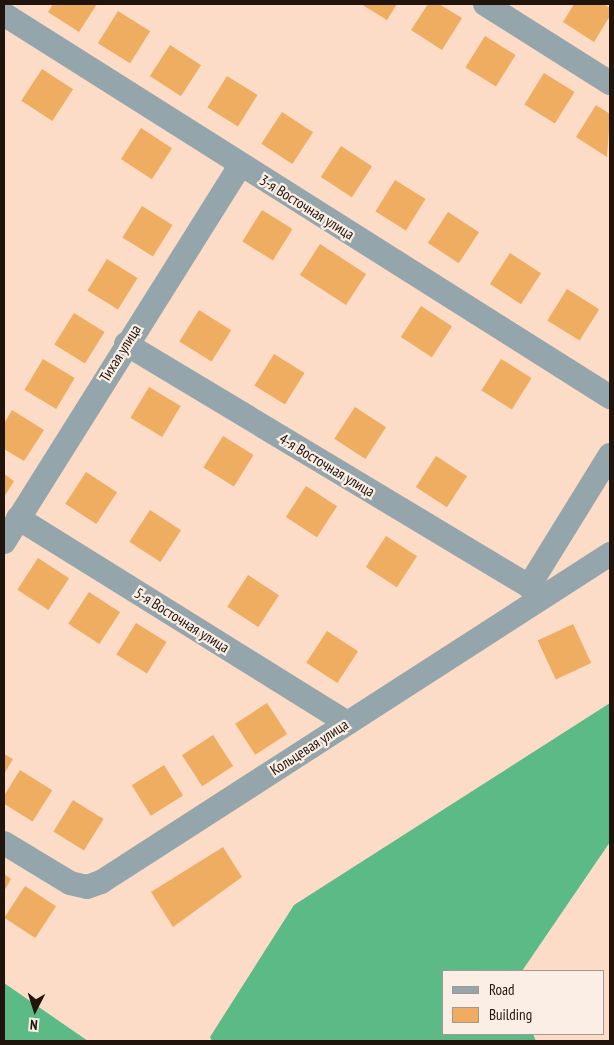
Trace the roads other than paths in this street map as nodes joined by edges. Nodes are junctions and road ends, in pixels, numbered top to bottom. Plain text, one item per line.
1 (485, 4) edge
2 (7, 12) edge
3 (610, 83) edge
4 (240, 166) junction
5 (126, 344) junction
6 (610, 397) edge
7 (610, 455) edge
8 (18, 518) junction
9 (4, 542) edge
10 (610, 554) edge
11 (535, 592) junction
12 (347, 723) junction
13 (4, 843) edge

1 - 3 lane
2 - 4 lane, 3-я Восточная улица
4 - 5 lane, Тихая улица
4 - 6 lane, 3-я Восточная улица
5 - 8 lane, Тихая улица
5 - 11 lane, 4-я Восточная улица
7 - 11 lane
8 - 9 lane, Тихая улица
8 - 12 lane, 5-я Восточная улица
10 - 11 lane, Кольцевая улица
11 - 12 lane, Кольцевая улица
12 - 13 lane, Кольцевая улица

